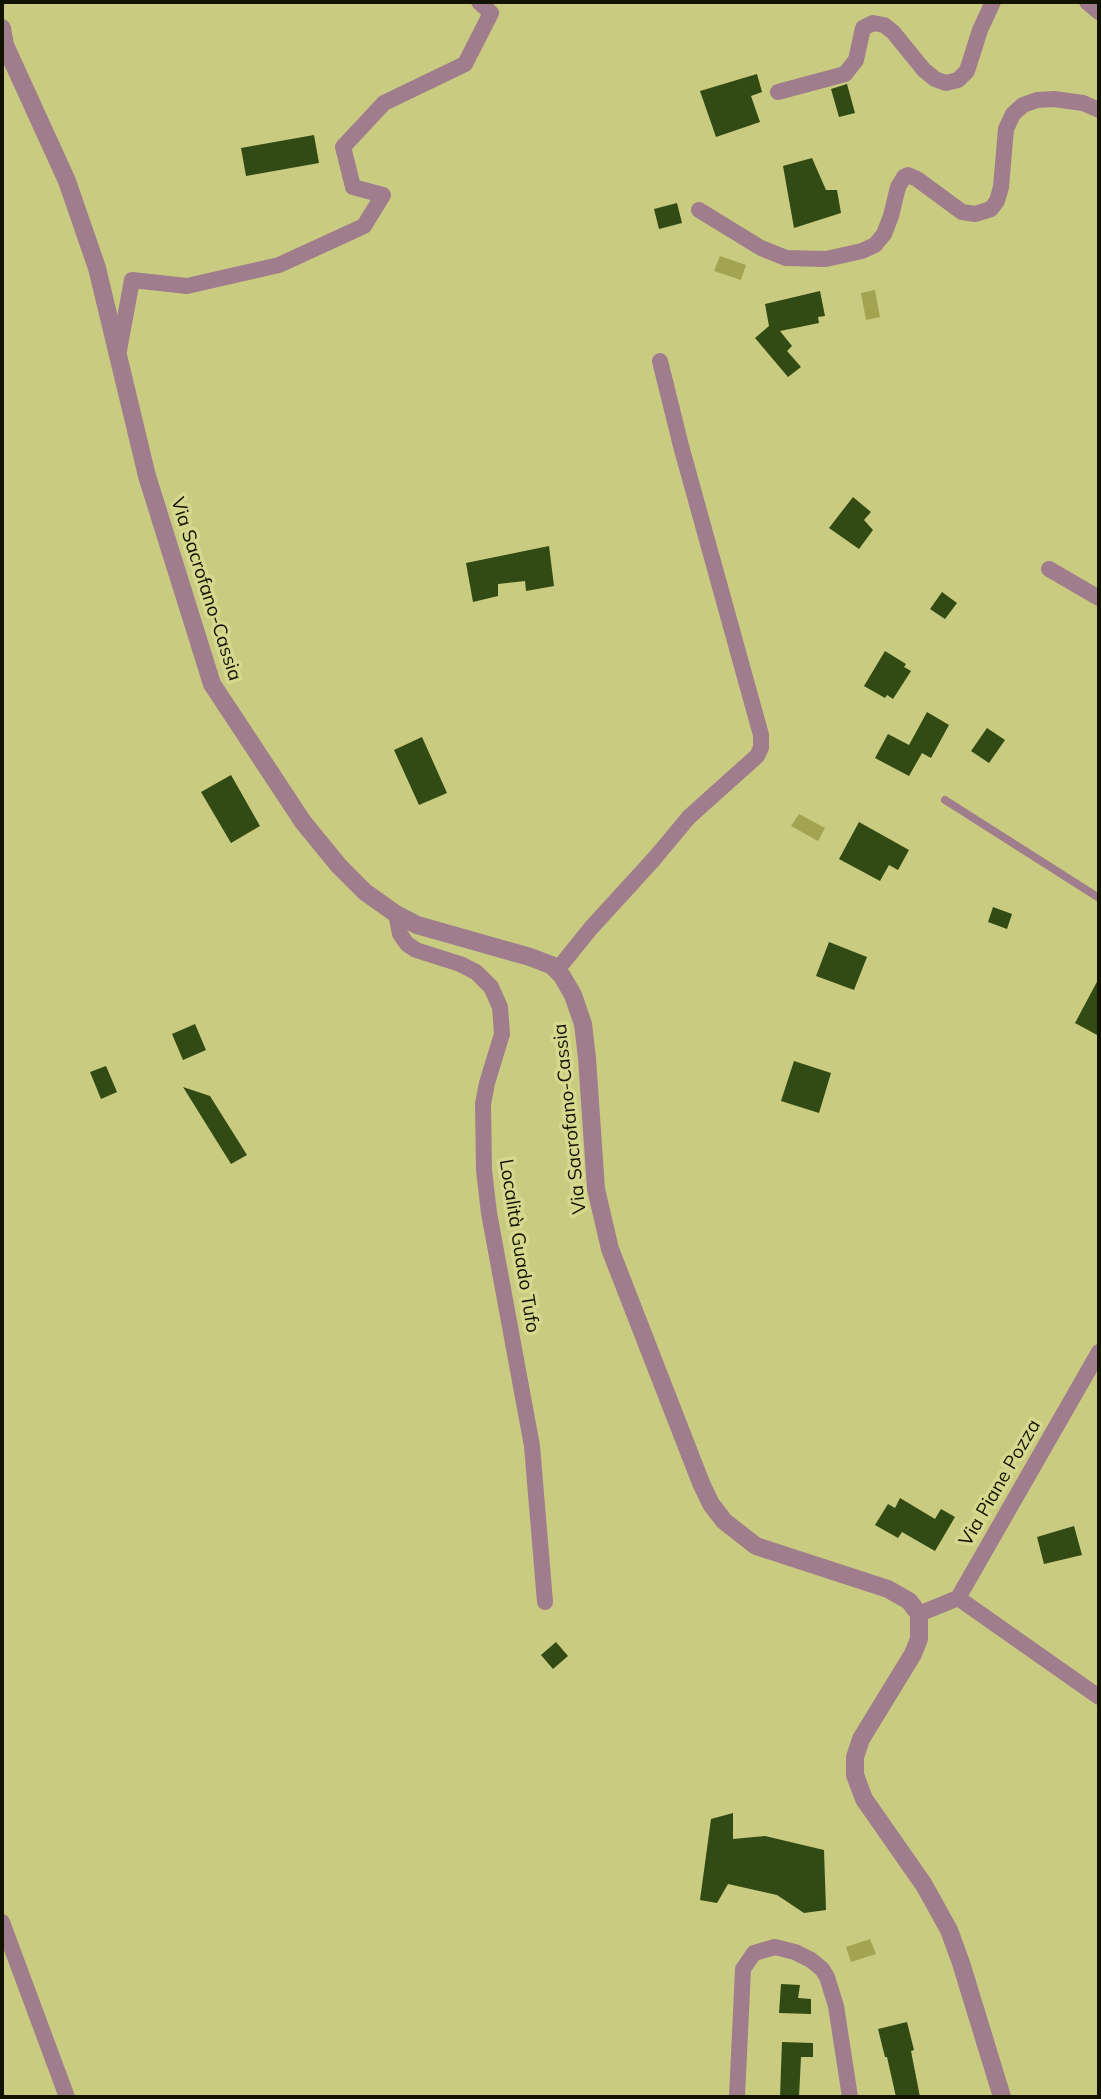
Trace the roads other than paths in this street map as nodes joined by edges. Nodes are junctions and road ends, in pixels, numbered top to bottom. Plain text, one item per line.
1 (478, 2) edge
2 (993, 2) edge
3 (1087, 2) edge
4 (1099, 12) edge
5 (2, 28) edge
6 (778, 92) dead end
7 (1099, 110) edge
8 (699, 209) dead end
9 (118, 356) junction
10 (660, 361) dead end
11 (1049, 569) dead end
12 (1099, 598) edge
13 (946, 800) dead end
14 (1099, 898) edge
15 (396, 914) junction
16 (557, 970) junction
17 (1099, 1352) edge
18 (958, 1598) junction
19 (545, 1602) dead end
20 (919, 1614) junction
21 (1099, 1698) edge
22 (2, 1922) edge
23 (67, 2097) edge
24 (737, 2097) edge
25 (850, 2097) edge
26 (1002, 2097) edge

1 - 9 street
2 - 6 street
3 - 4 street
5 - 9 street, Via Sacrofano-Cassia
7 - 8 street
9 - 15 street, Via Sacrofano-Cassia
10 - 16 street
11 - 12 street
13 - 14 lane
15 - 16 street, Via Sacrofano-Cassia
15 - 19 street, Località Guado Tufo
16 - 20 street, Via Sacrofano-Cassia
17 - 18 street, Via Piane Pozza
18 - 20 street
18 - 21 street
20 - 26 street
22 - 23 street
24 - 25 street

